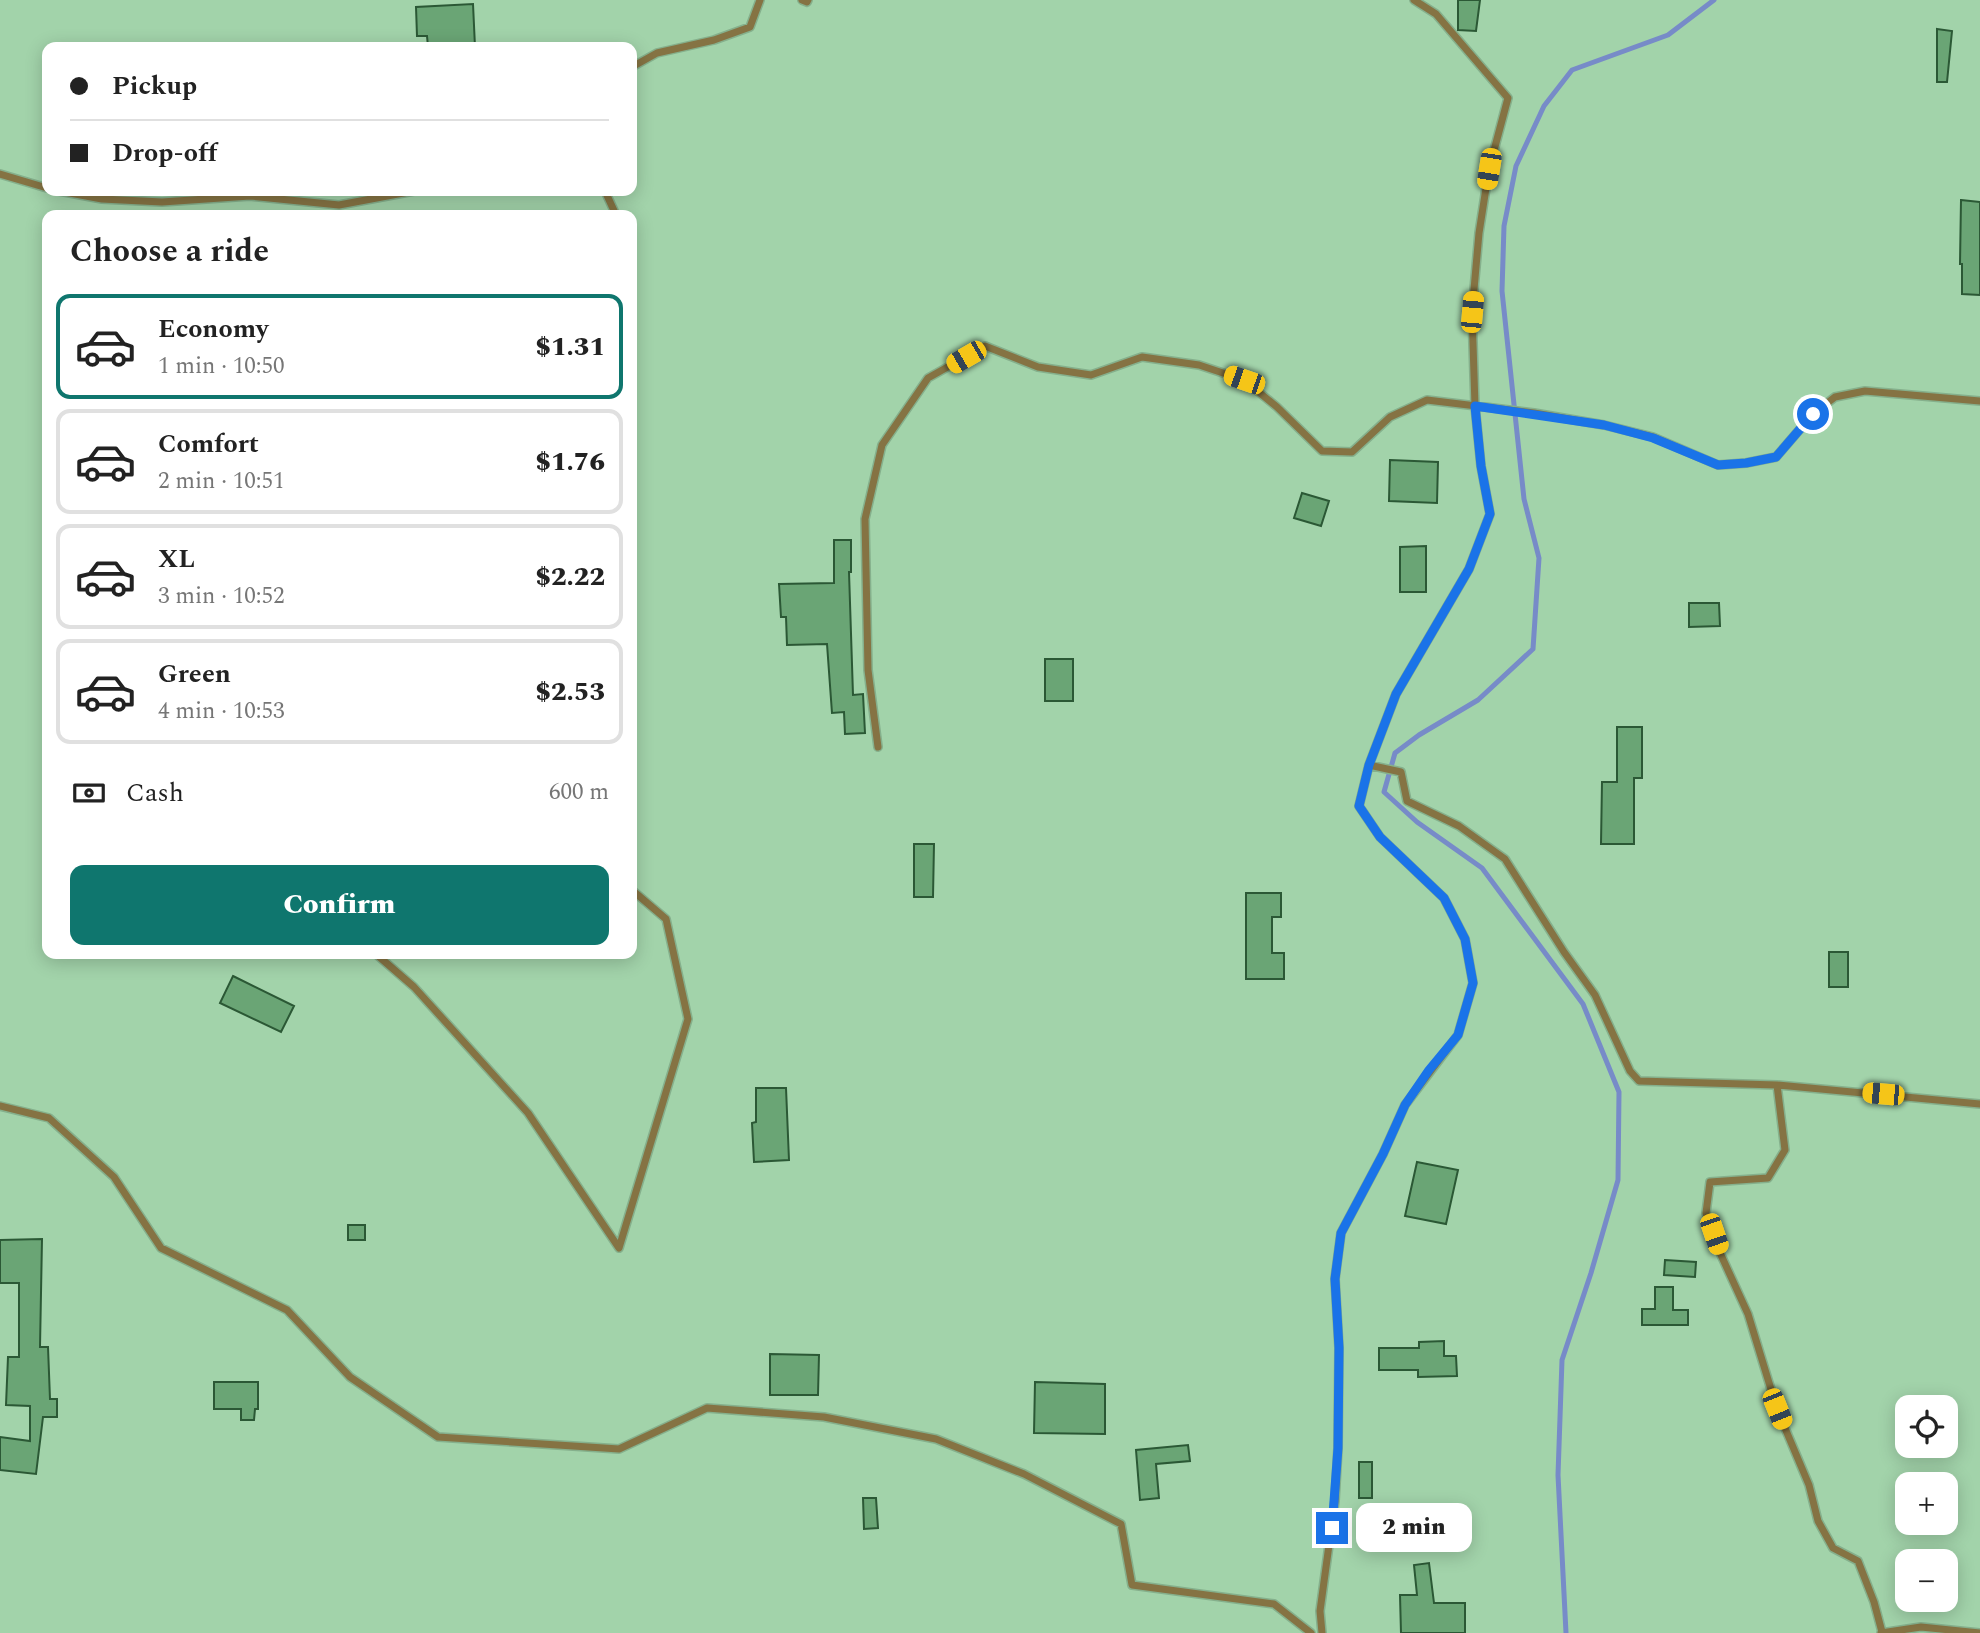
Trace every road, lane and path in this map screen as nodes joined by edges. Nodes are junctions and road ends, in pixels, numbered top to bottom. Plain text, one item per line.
1 (760, 0) edge
2 (802, 0) edge
3 (808, 0) edge
4 (1414, 0) edge
5 (637, 64) edge
6 (0, 174) edge
7 (42, 187) edge
8 (86, 196) edge
9 (250, 196) edge
10 (250, 196) edge
11 (387, 196) edge
12 (1980, 401) edge
13 (1475, 406) junction
14 (878, 747) dead end
15 (1369, 765) junction
16 (637, 894) edge
17 (382, 959) edge
18 (1777, 1085) junction
19 (1980, 1104) edge
20 (0, 1105) edge
21 (1882, 1632) edge
22 (1311, 1633) edge
23 (1322, 1633) edge
24 (1980, 1633) edge

1 - 5 street
2 - 3 street
4 - 13 street
6 - 7 street
8 - 9 street
10 - 11 street
12 - 13 street
13 - 14 street
13 - 15 street
15 - 18 street
15 - 23 street
16 - 17 street
18 - 19 street
18 - 21 street
20 - 22 street
21 - 24 street

